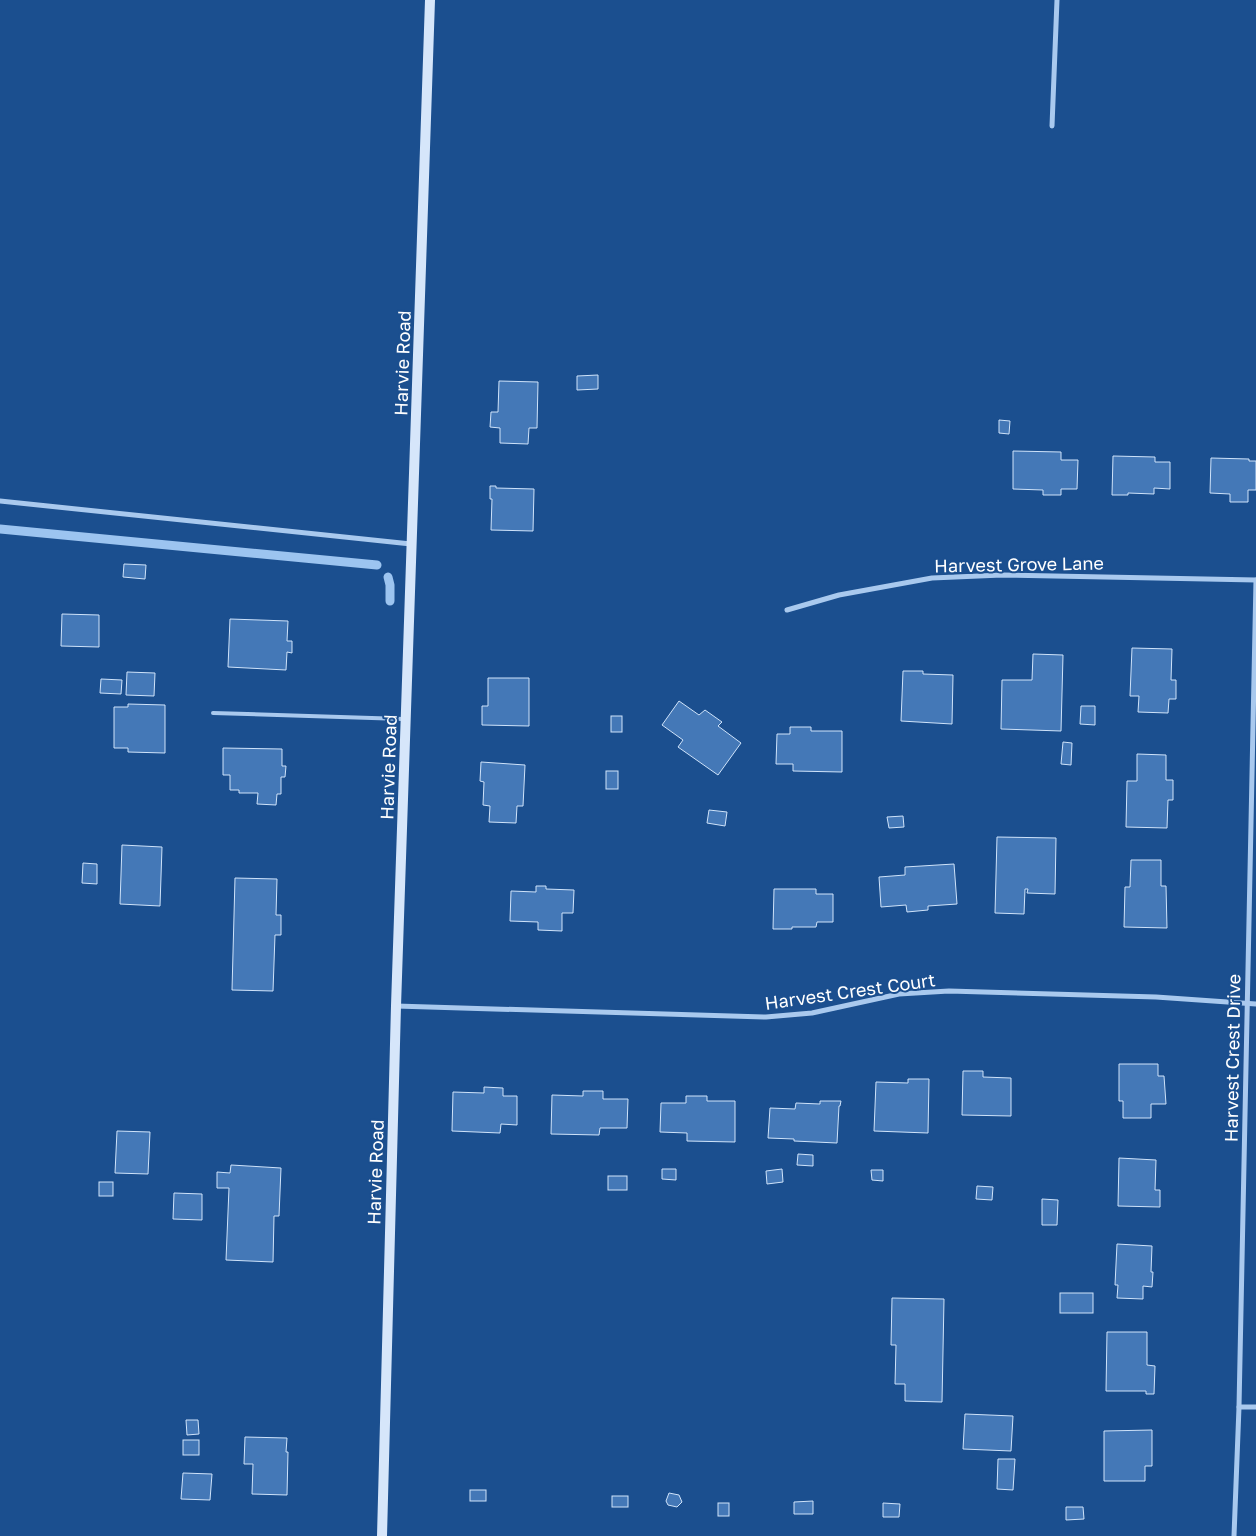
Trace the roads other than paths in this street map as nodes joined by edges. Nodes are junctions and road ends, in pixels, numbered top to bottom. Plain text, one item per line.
1 (430, 0) edge
2 (1057, 0) edge
3 (1052, 126) dead end
4 (0, 501) edge
5 (412, 544) junction
6 (1256, 580) edge
7 (787, 610) dead end
8 (213, 712) dead end
9 (406, 719) junction
10 (1247, 1004) junction
11 (1256, 1004) edge
12 (396, 1006) junction
13 (1239, 1407) junction
14 (1256, 1407) edge
15 (382, 1536) edge
16 (1234, 1536) edge

1 - 5 street, Harvie Road
2 - 3 street
4 - 5 street
5 - 9 street, Harvie Road
6 - 7 street, Harvest Grove Lane
6 - 10 street, Harvest Crest Drive
8 - 9 lane
9 - 12 street, Harvie Road
10 - 11 street, Harvest Crest Court
10 - 12 street, Harvest Crest Court
10 - 13 street, Harvest Crest Drive
12 - 15 street, Harvie Road
13 - 14 street
13 - 16 street, Harvest Crest Drive

